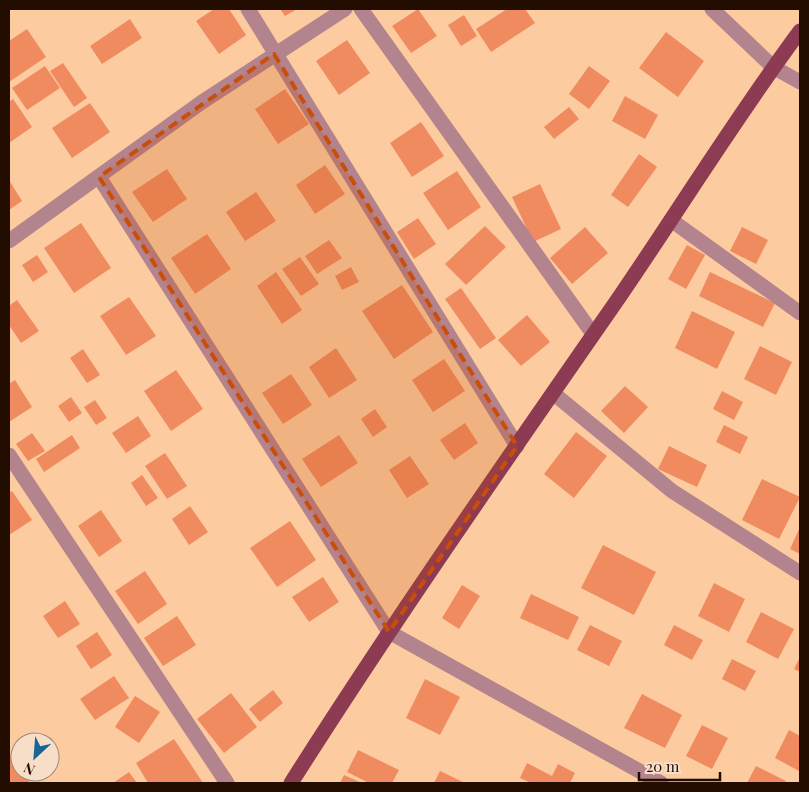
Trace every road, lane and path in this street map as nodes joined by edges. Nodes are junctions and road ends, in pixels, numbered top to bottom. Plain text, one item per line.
1 (248, 9) edge
2 (345, 9) edge
3 (361, 9) edge
4 (712, 9) edge
5 (800, 31) edge
6 (274, 54) junction
7 (773, 67) junction
8 (800, 82) edge
9 (99, 177) junction
10 (671, 220) junction
11 (9, 241) edge
12 (800, 313) edge
13 (593, 334) junction
14 (553, 393) junction
15 (517, 446) junction
16 (9, 455) edge
17 (800, 573) edge
18 (389, 632) junction
19 (227, 783) edge
20 (291, 783) edge
21 (661, 783) edge

1 - 6 street
2 - 6 street
3 - 13 street
4 - 7 street
5 - 7 main road
6 - 9 street
6 - 15 street
7 - 8 street
7 - 10 main road
9 - 11 street
9 - 18 street
10 - 12 street
10 - 13 main road
13 - 14 main road
14 - 15 main road
14 - 17 street
15 - 18 main road
16 - 19 street
18 - 20 main road
18 - 21 street

